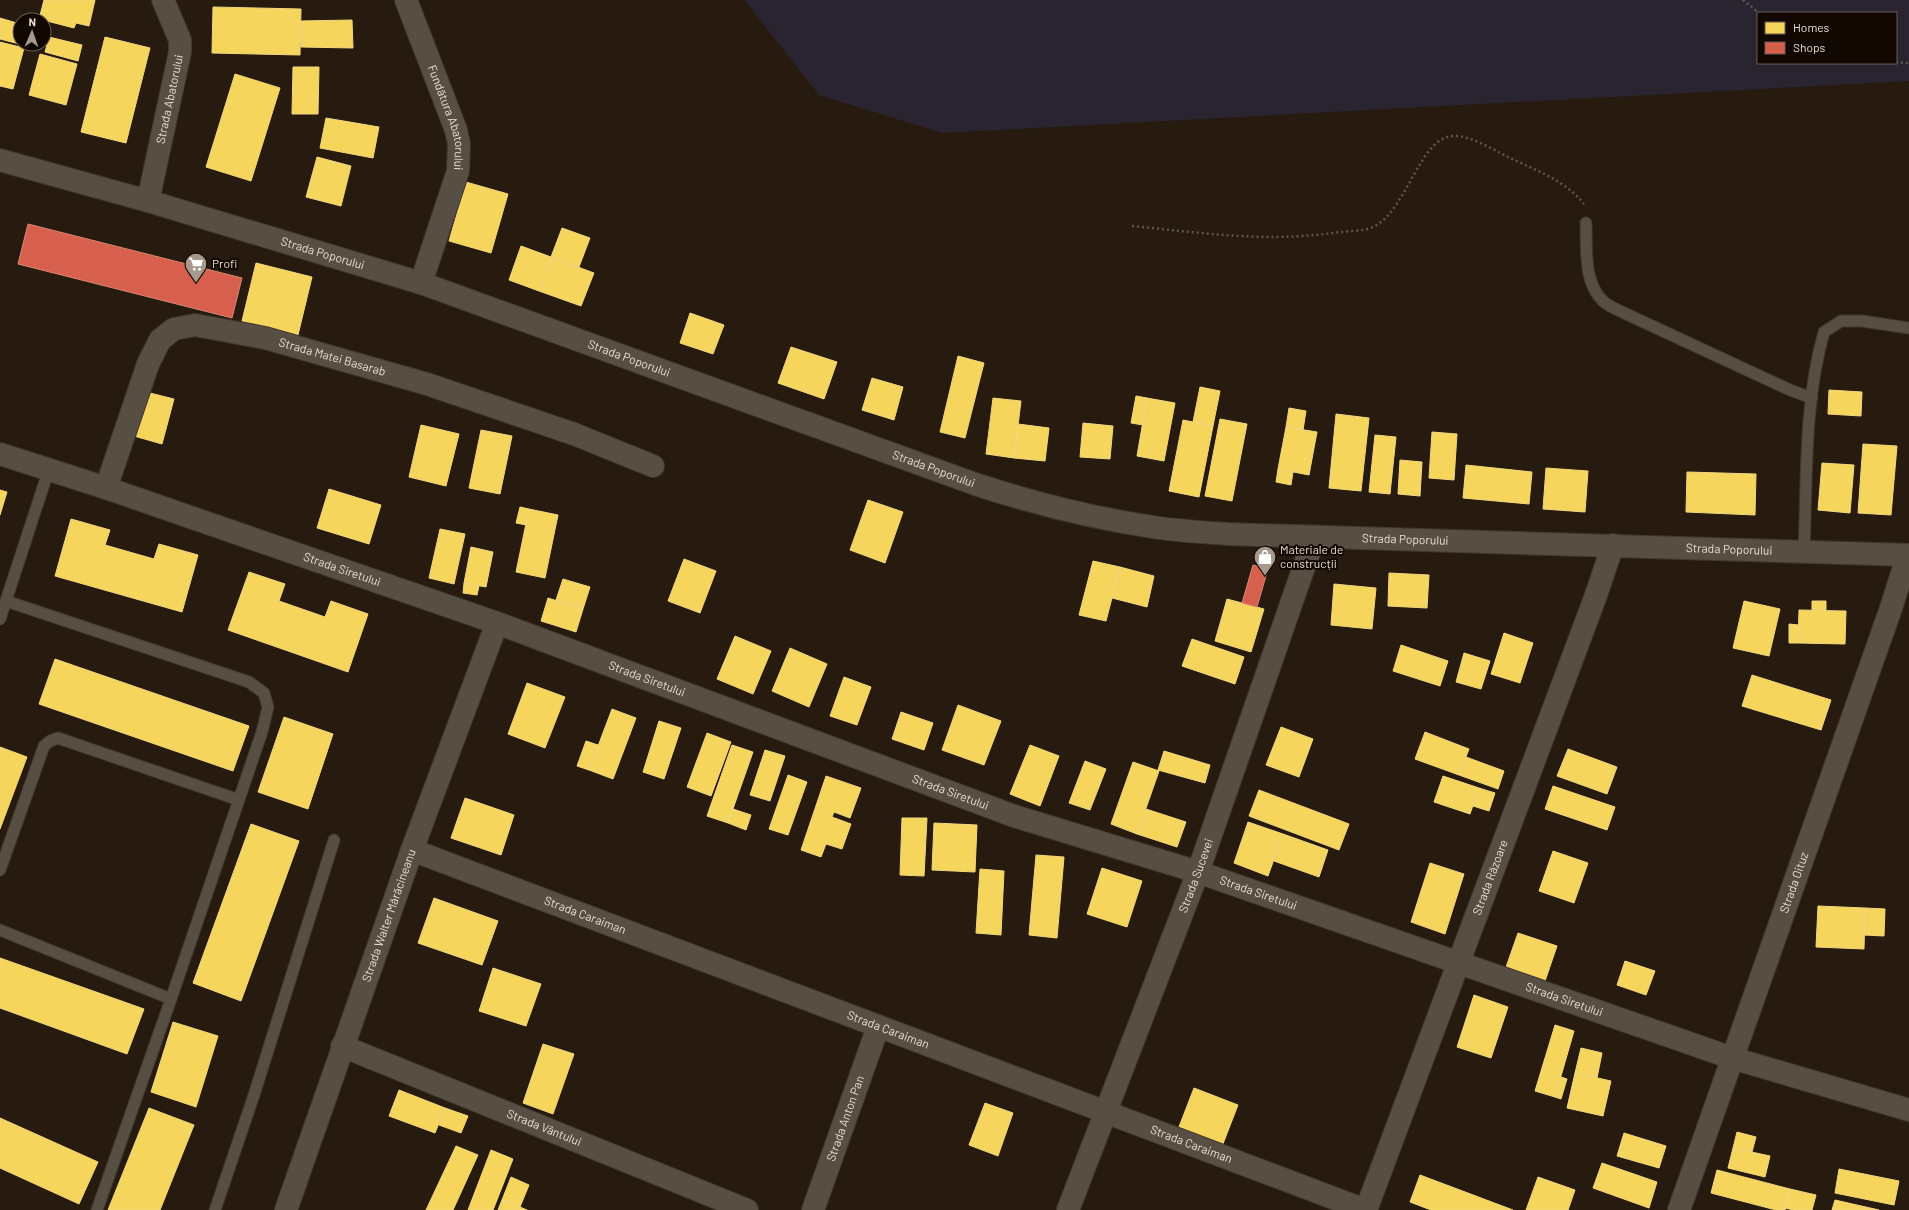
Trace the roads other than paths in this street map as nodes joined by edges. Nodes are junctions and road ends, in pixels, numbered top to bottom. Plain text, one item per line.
1 (163, 0) edge
2 (406, 0) edge
3 (0, 160) edge
4 (148, 201) junction
5 (1586, 223) road end
6 (421, 283) junction
7 (1909, 328) edge
8 (1812, 398) junction
9 (0, 454) edge
10 (653, 466) dead end
11 (49, 469) junction
12 (106, 488) junction
13 (1314, 538) junction
14 (1613, 545) junction
15 (1804, 551) junction
16 (1908, 555) edge
17 (6, 601) junction
18 (0, 619) edge
19 (497, 623) junction
20 (239, 800) junction
21 (334, 840) dead end
22 (412, 850) junction
23 (0, 870) edge
24 (1198, 872) junction
25 (0, 930) edge
26 (1459, 962) junction
27 (171, 999) junction
28 (878, 1027) junction
29 (342, 1046) junction
30 (1732, 1058) junction
31 (1909, 1110) edge
32 (1105, 1112) junction
33 (96, 1210) edge
34 (215, 1210) edge
35 (286, 1210) edge
36 (747, 1210) edge
37 (813, 1210) edge
38 (1068, 1210) edge
39 (1366, 1210) edge
40 (1679, 1210) edge

1 - 4 street, Strada Abatorului
2 - 6 street, Fundătura Abatorului
3 - 4 street, Strada Poporului
4 - 6 street, Strada Poporului
5 - 8 lane
6 - 13 street, Strada Poporului
7 - 8 lane
8 - 15 lane
9 - 11 street, Strada Siretului
10 - 12 street, Strada Matei Basarab
11 - 12 street, Strada Siretului
11 - 17 lane
12 - 19 street, Strada Siretului
13 - 14 street, Strada Poporului
13 - 24 street, Strada Sucevei
14 - 15 street, Strada Poporului
14 - 26 street, Strada Răzoare
15 - 16 street, Strada Poporului
16 - 30 street, Strada Oituz
17 - 18 lane
17 - 20 lane
19 - 22 street, Strada Walter Mărăcineanu
19 - 24 street, Strada Siretului
20 - 23 lane
20 - 27 lane
21 - 34 lane
22 - 28 street, Strada Caraiman
22 - 29 street, Strada Walter Mărăcineanu
24 - 26 street, Strada Siretului
24 - 32 street, Strada Sucevei
25 - 27 lane
26 - 30 street, Strada Siretului
26 - 39 street, Strada Răzoare
27 - 33 lane
28 - 32 street, Strada Caraiman
28 - 37 street, Strada Anton Pan
29 - 35 street, Strada Walter Mărăcineanu
29 - 36 street, Strada Vântului
30 - 31 street, Strada Siretului
30 - 40 street, Strada Oituz
32 - 38 street, Strada Sucevei
32 - 39 street, Strada Caraiman

